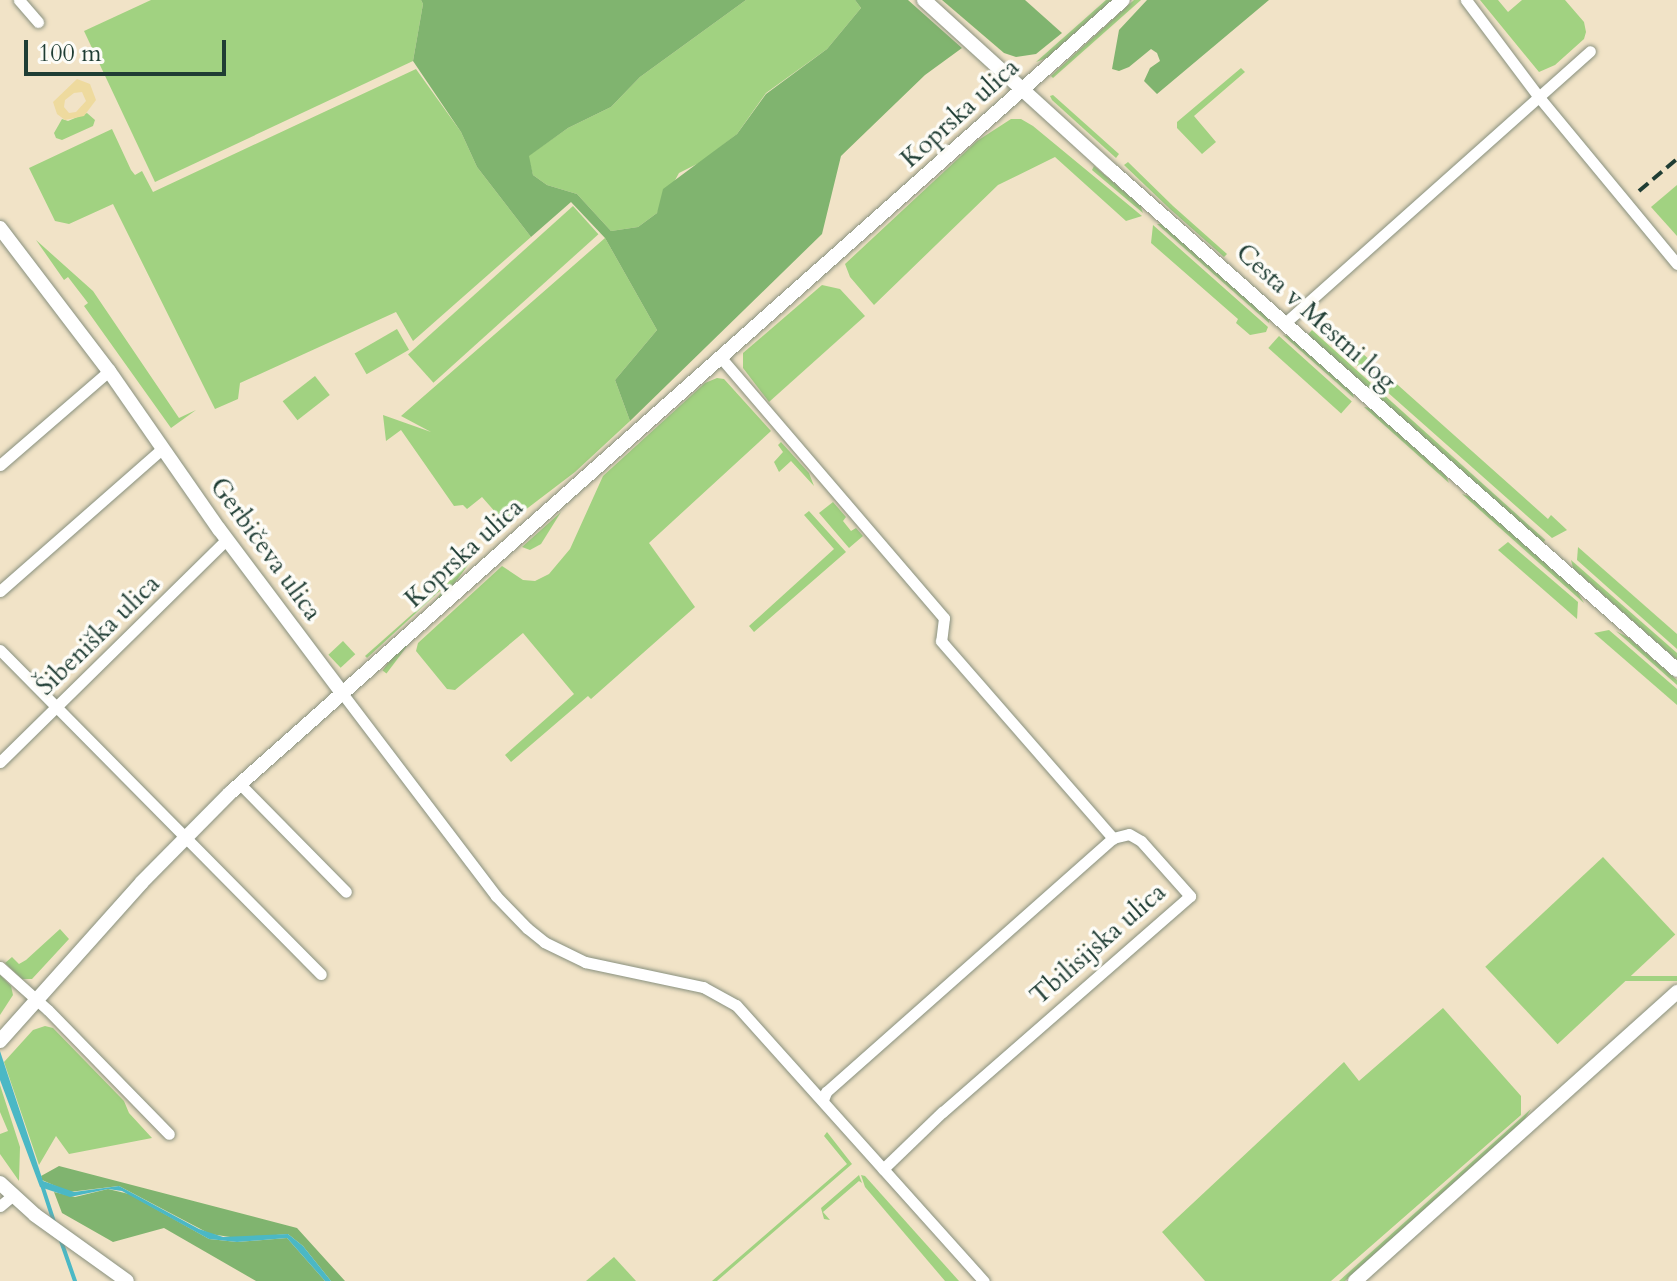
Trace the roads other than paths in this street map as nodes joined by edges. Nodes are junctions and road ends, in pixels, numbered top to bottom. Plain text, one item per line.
1 (19, 0) edge
2 (924, 0) edge
3 (1123, 0) edge
4 (1466, 0) edge
5 (38, 22) dead end
6 (1590, 51) dead end
7 (1023, 89) junction
8 (1538, 96) junction
9 (0, 228) edge
10 (1677, 264) edge
11 (1286, 322) junction
12 (722, 359) junction
13 (109, 371) junction
14 (163, 448) junction
15 (0, 465) edge
16 (227, 539) junction
17 (0, 591) edge
18 (0, 650) edge
19 (1677, 670) edge
20 (342, 693) junction
21 (56, 706) junction
22 (0, 762) edge
23 (240, 784) junction
24 (186, 836) junction
25 (1113, 838) junction
26 (346, 892) dead end
27 (0, 967) edge
28 (321, 974) dead end
29 (1677, 992) edge
30 (36, 1001) junction
31 (0, 1041) edge
32 (823, 1100) junction
33 (169, 1134) dead end
34 (883, 1169) junction
35 (0, 1183) edge
36 (12, 1196) junction
37 (0, 1206) edge
38 (127, 1281) edge
39 (984, 1281) edge
40 (1355, 1281) edge

1 - 5 street
2 - 7 street, Cesta v Mestni log
3 - 7 street, Koprska ulica
4 - 8 street
6 - 8 street
7 - 11 street, Cesta v Mestni log
7 - 12 street, Koprska ulica
8 - 10 street
8 - 11 street
9 - 13 street, Gerbičeva ulica
11 - 19 street, Cesta v Mestni log
12 - 20 street, Koprska ulica
12 - 25 street
13 - 14 street, Gerbičeva ulica
13 - 15 street
14 - 16 street, Gerbičeva ulica
14 - 17 street
16 - 20 street, Gerbičeva ulica
16 - 21 street, Šibeniška ulica
18 - 21 street
20 - 23 street, Koprska ulica
20 - 32 street, Gerbičeva ulica
21 - 22 street, Šibeniška ulica
21 - 24 street
23 - 24 street, Koprska ulica
23 - 26 street
24 - 28 street
24 - 30 street, Koprska ulica
25 - 32 street
25 - 34 street, Tbilisijska ulica
27 - 30 street
29 - 40 street
30 - 31 street, Koprska ulica
30 - 33 street
32 - 34 street
34 - 39 street
35 - 36 street
36 - 37 street
36 - 38 street

